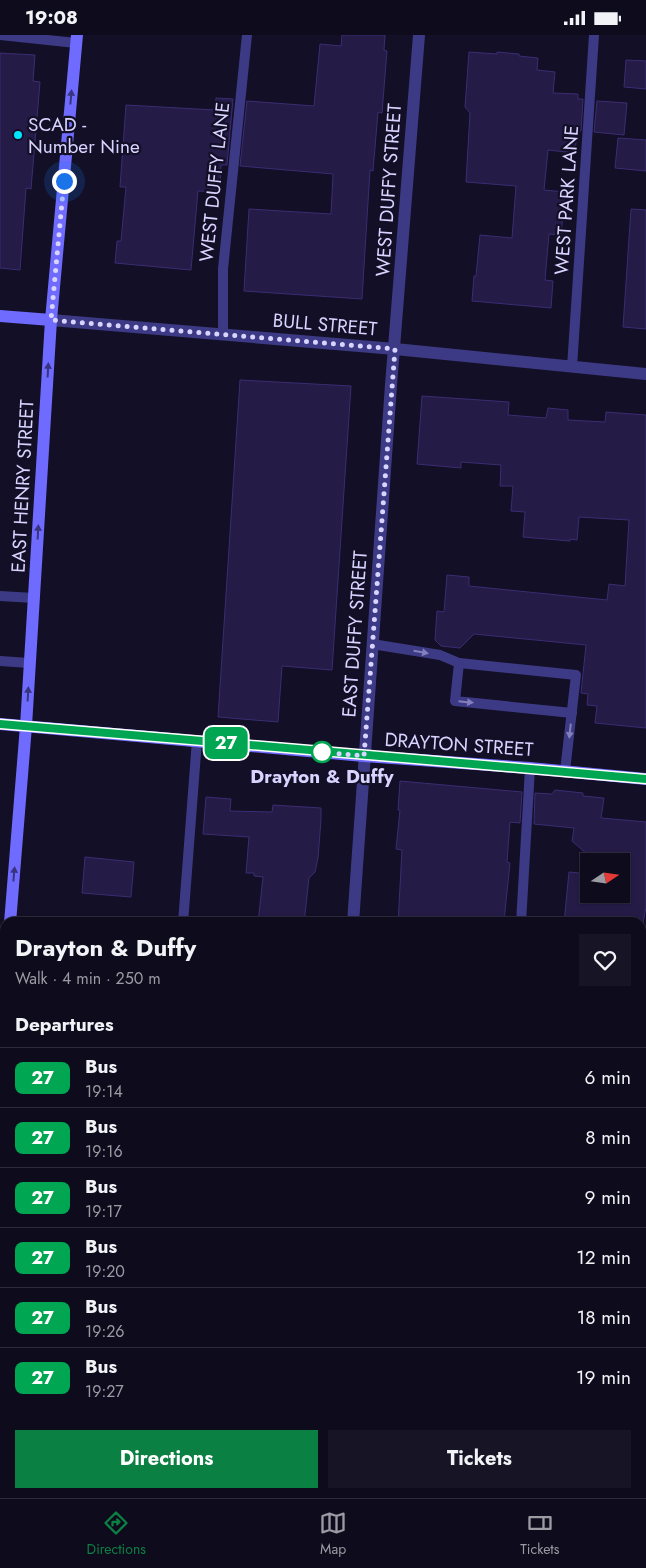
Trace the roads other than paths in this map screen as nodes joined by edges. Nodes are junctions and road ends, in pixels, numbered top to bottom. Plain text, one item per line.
1 (0, 35) edge
2 (247, 35) edge
3 (419, 35) edge
4 (594, 35) edge
5 (77, 39) edge
6 (0, 316) edge
7 (51, 320) junction
8 (223, 334) junction
9 (395, 349) junction
10 (572, 367) junction
11 (646, 374) edge
12 (0, 596) edge
13 (34, 599) junction
14 (372, 644) junction
15 (0, 661) edge
16 (30, 663) junction
17 (459, 663) junction
18 (572, 713) junction
19 (0, 724) edge
20 (26, 727) junction
21 (196, 740) junction
22 (364, 756) junction
23 (530, 768) junction
24 (565, 771) junction
25 (646, 779) edge
26 (7, 917) edge
27 (183, 917) edge
28 (353, 917) edge
29 (521, 917) edge

1 - 5 lane
2 - 8 lane, WEST DUFFY LANE
3 - 9 street, WEST DUFFY STREET
4 - 10 lane, WEST PARK LANE
7 -> 5 main road, EAST HENRY STREET
6 - 7 main road, BULL STREET
7 - 8 street, BULL STREET
13 -> 7 main road, EAST HENRY STREET
8 - 9 street, BULL STREET
9 - 10 street, BULL STREET
9 - 14 street, EAST DUFFY STREET
10 - 11 street, BULL STREET
12 - 13 lane
13 - 16 main road, EAST HENRY STREET
14 -> 17 lane
14 - 22 street, EAST DUFFY STREET
15 - 16 lane
20 -> 16 main road, EAST HENRY STREET
17 - 18 lane
17 -> 18 lane
18 -> 24 lane
19 - 20 main road, DRAYTON STREET
20 - 21 main road, DRAYTON STREET
26 -> 20 main road, EAST HENRY STREET
21 - 22 main road, DRAYTON STREET
21 - 27 lane
22 - 23 main road, DRAYTON STREET
22 - 28 street, EAST DUFFY STREET
23 - 24 main road, DRAYTON STREET
23 - 29 lane
24 - 25 main road, DRAYTON STREET

